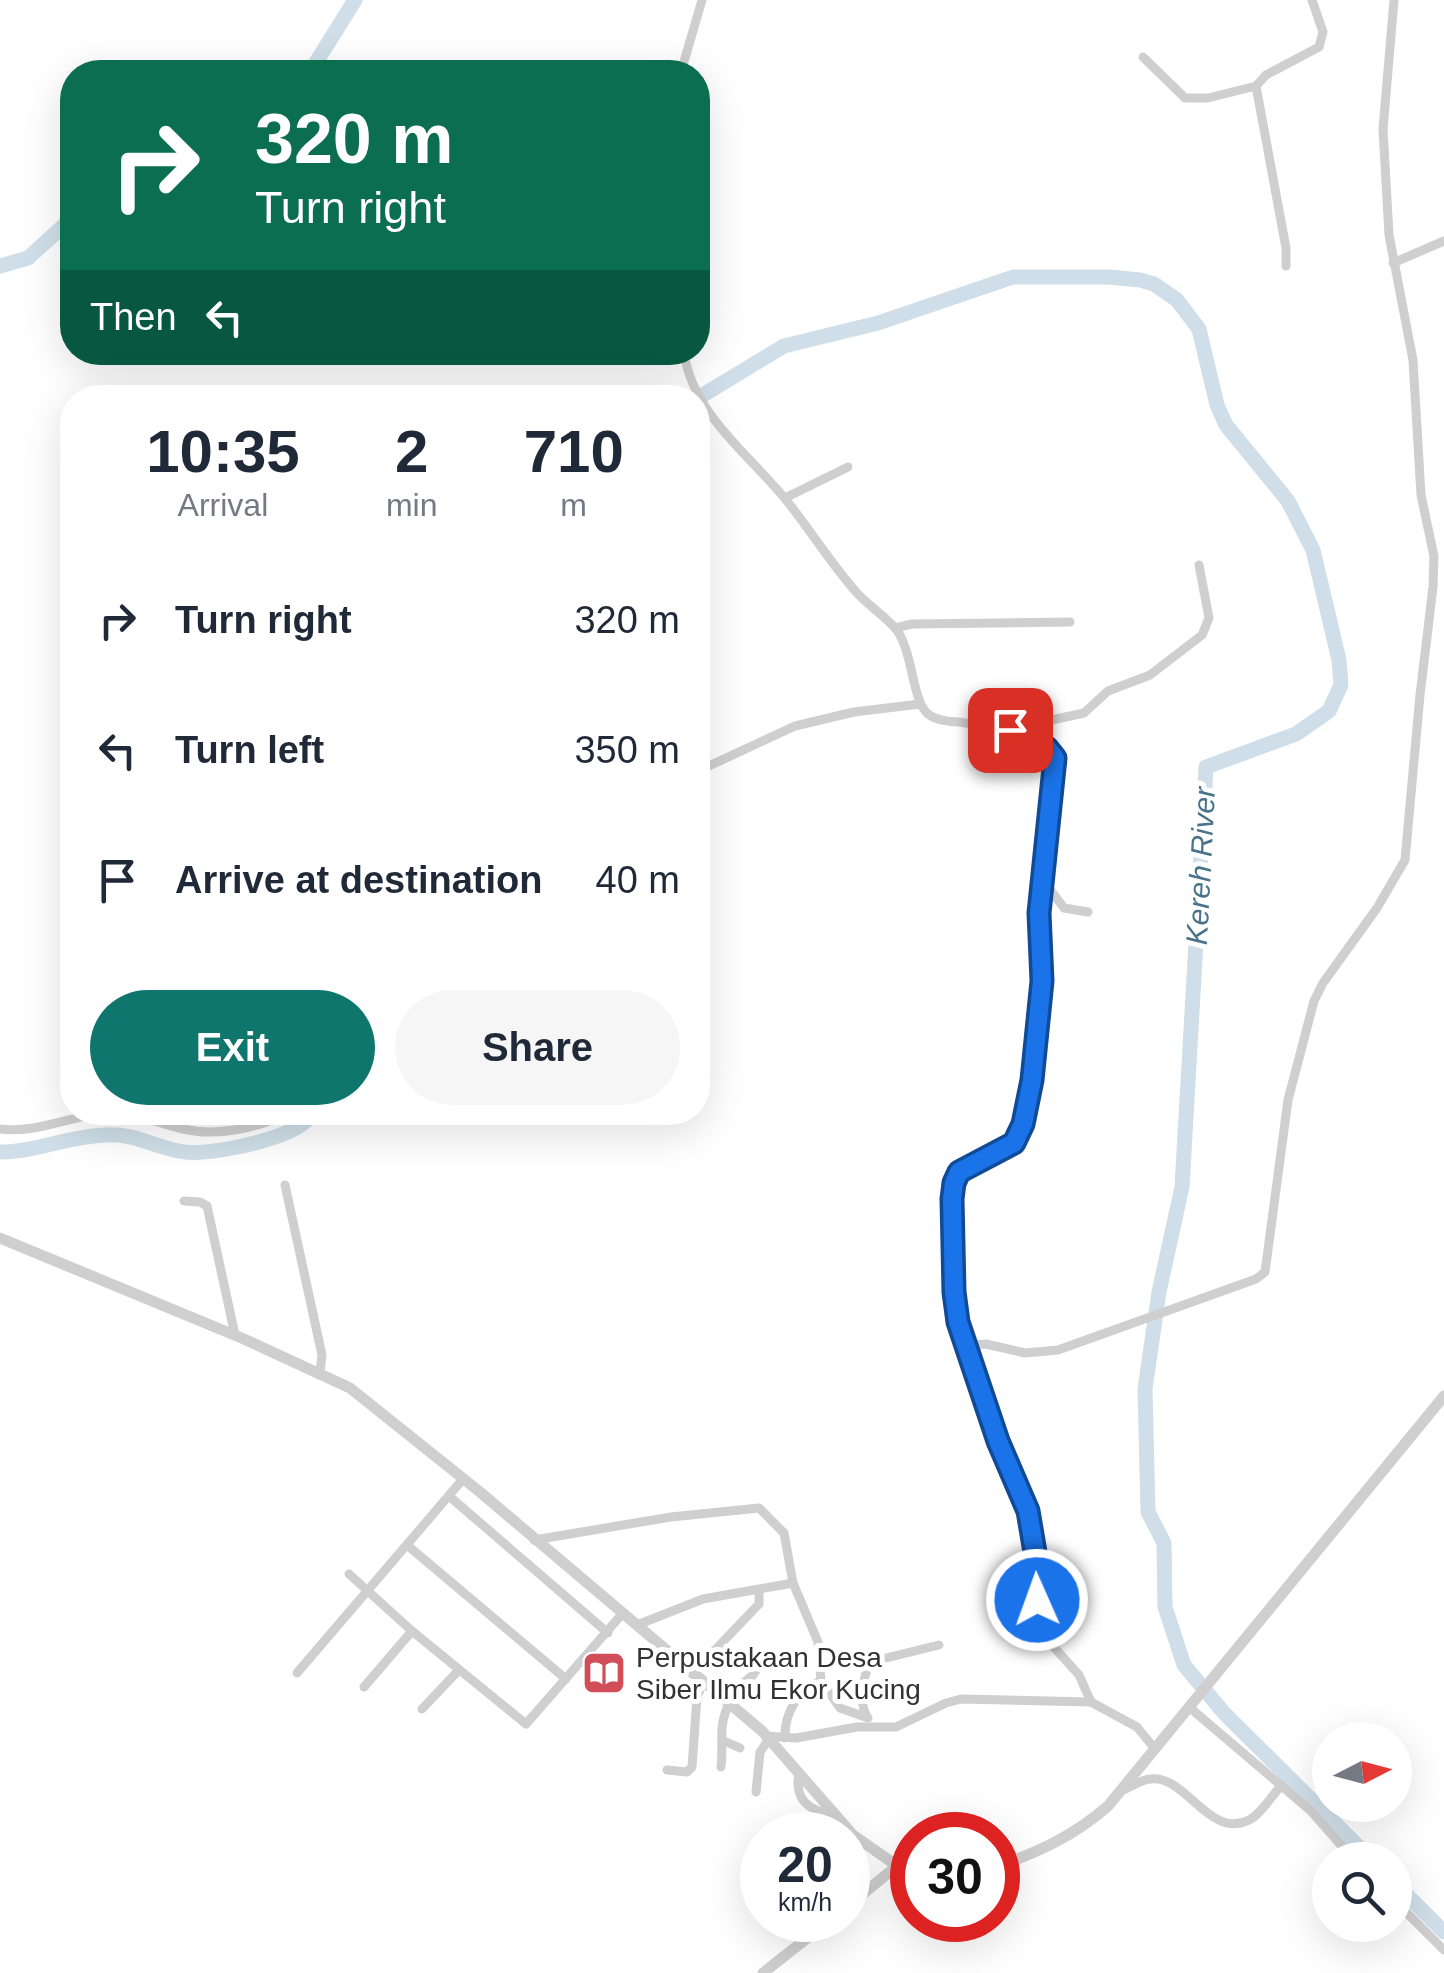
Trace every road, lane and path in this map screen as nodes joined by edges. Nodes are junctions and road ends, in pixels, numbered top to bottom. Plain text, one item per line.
1 (702, 0) edge
2 (1312, 0) edge
3 (1394, 0) edge
4 (1142, 57) dead end
5 (684, 60) edge
6 (1256, 86) junction
7 (1444, 241) edge
8 (1393, 263) junction
9 (1286, 266) dead end
10 (710, 414) edge
11 (848, 467) dead end
12 (785, 498) junction
13 (1439, 556) edge
14 (1199, 565) dead end
15 (1070, 622) dead end
16 (894, 628) junction
17 (920, 704) junction
18 (1026, 735) junction
19 (710, 765) edge
20 (1041, 885) junction
21 (1088, 912) dead end
22 (60, 1122) edge
23 (169, 1125) edge
24 (256, 1125) edge
25 (0, 1129) edge
26 (285, 1185) dead end
27 (184, 1202) dead end
28 (0, 1238) edge
29 (234, 1335) junction
30 (966, 1346) junction
31 (320, 1372) junction
32 (1444, 1396) edge
33 (463, 1479) junction
34 (449, 1496) junction
35 (534, 1540) junction
36 (407, 1545) junction
37 (349, 1574) dead end
38 (793, 1583) junction
39 (367, 1590) junction
40 (759, 1590) junction
41 (623, 1613) junction
42 (637, 1625) junction
43 (412, 1632) junction
44 (608, 1633) junction
45 (940, 1645) dead end
46 (762, 1661) dead end
47 (458, 1671) junction
48 (297, 1673) dead end
49 (698, 1678) junction
50 (566, 1679) junction
51 (821, 1682) junction
52 (364, 1687) dead end
53 (727, 1701) junction
54 (1091, 1702) junction
55 (1188, 1707) junction
56 (422, 1710) dead end
57 (868, 1718) junction
58 (882, 1726) junction
59 (768, 1738) junction
60 (785, 1738) junction
61 (724, 1742) junction
62 (740, 1748) dead end
63 (1154, 1749) junction
64 (721, 1767) dead end
65 (667, 1770) dead end
66 (1282, 1786) junction
67 (1120, 1791) junction
68 (756, 1792) dead end
69 (1338, 1842) edge
70 (1020, 1858) edge
71 (890, 1860) edge
72 (890, 1872) edge
73 (870, 1888) edge
74 (1412, 1918) edge
75 (802, 1942) edge
76 (1444, 1950) edge
77 (763, 1973) edge

1 - 5 street
2 - 6 street
3 - 8 street
4 - 6 street
6 - 9 street
7 - 8 street
8 - 13 street
10 - 12 street
11 - 12 street
12 - 16 street
13 - 30 street
14 - 18 street
15 - 16 street
16 - 17 street
17 - 18 street
17 - 19 street
18 - 20 street
20 - 21 street
20 - 30 street
22 - 25 street
23 - 24 street
26 - 31 street
27 - 29 street
28 - 29 street
29 - 31 street
30 - 54 street
31 - 33 street
32 - 55 street
33 - 34 street
33 - 35 street
34 - 36 street
34 - 44 street
35 - 38 street
35 - 41 street
36 - 39 street
36 - 50 street
37 - 39 street
38 - 40 street
38 - 51 street
39 - 43 street
39 - 48 street
40 - 42 street
40 - 49 street
41 - 42 street
41 - 44 street
42 - 49 street
43 - 47 street
43 - 52 street
44 - 50 street
45 - 57 street
46 - 53 street
47 - 50 street
47 - 56 street
49 - 53 street
49 - 65 street
51 - 57 street
51 - 60 street
53 - 59 street
53 - 61 street
54 - 58 street
54 - 63 street
55 - 63 street
55 - 66 street
57 - 58 street
58 - 60 street
59 - 60 street
59 - 68 street
59 - 71 street
61 - 62 street
61 - 64 street
63 - 67 street
66 - 67 street
66 - 69 street
67 - 70 street
72 - 73 street
74 - 76 street
75 - 77 street

